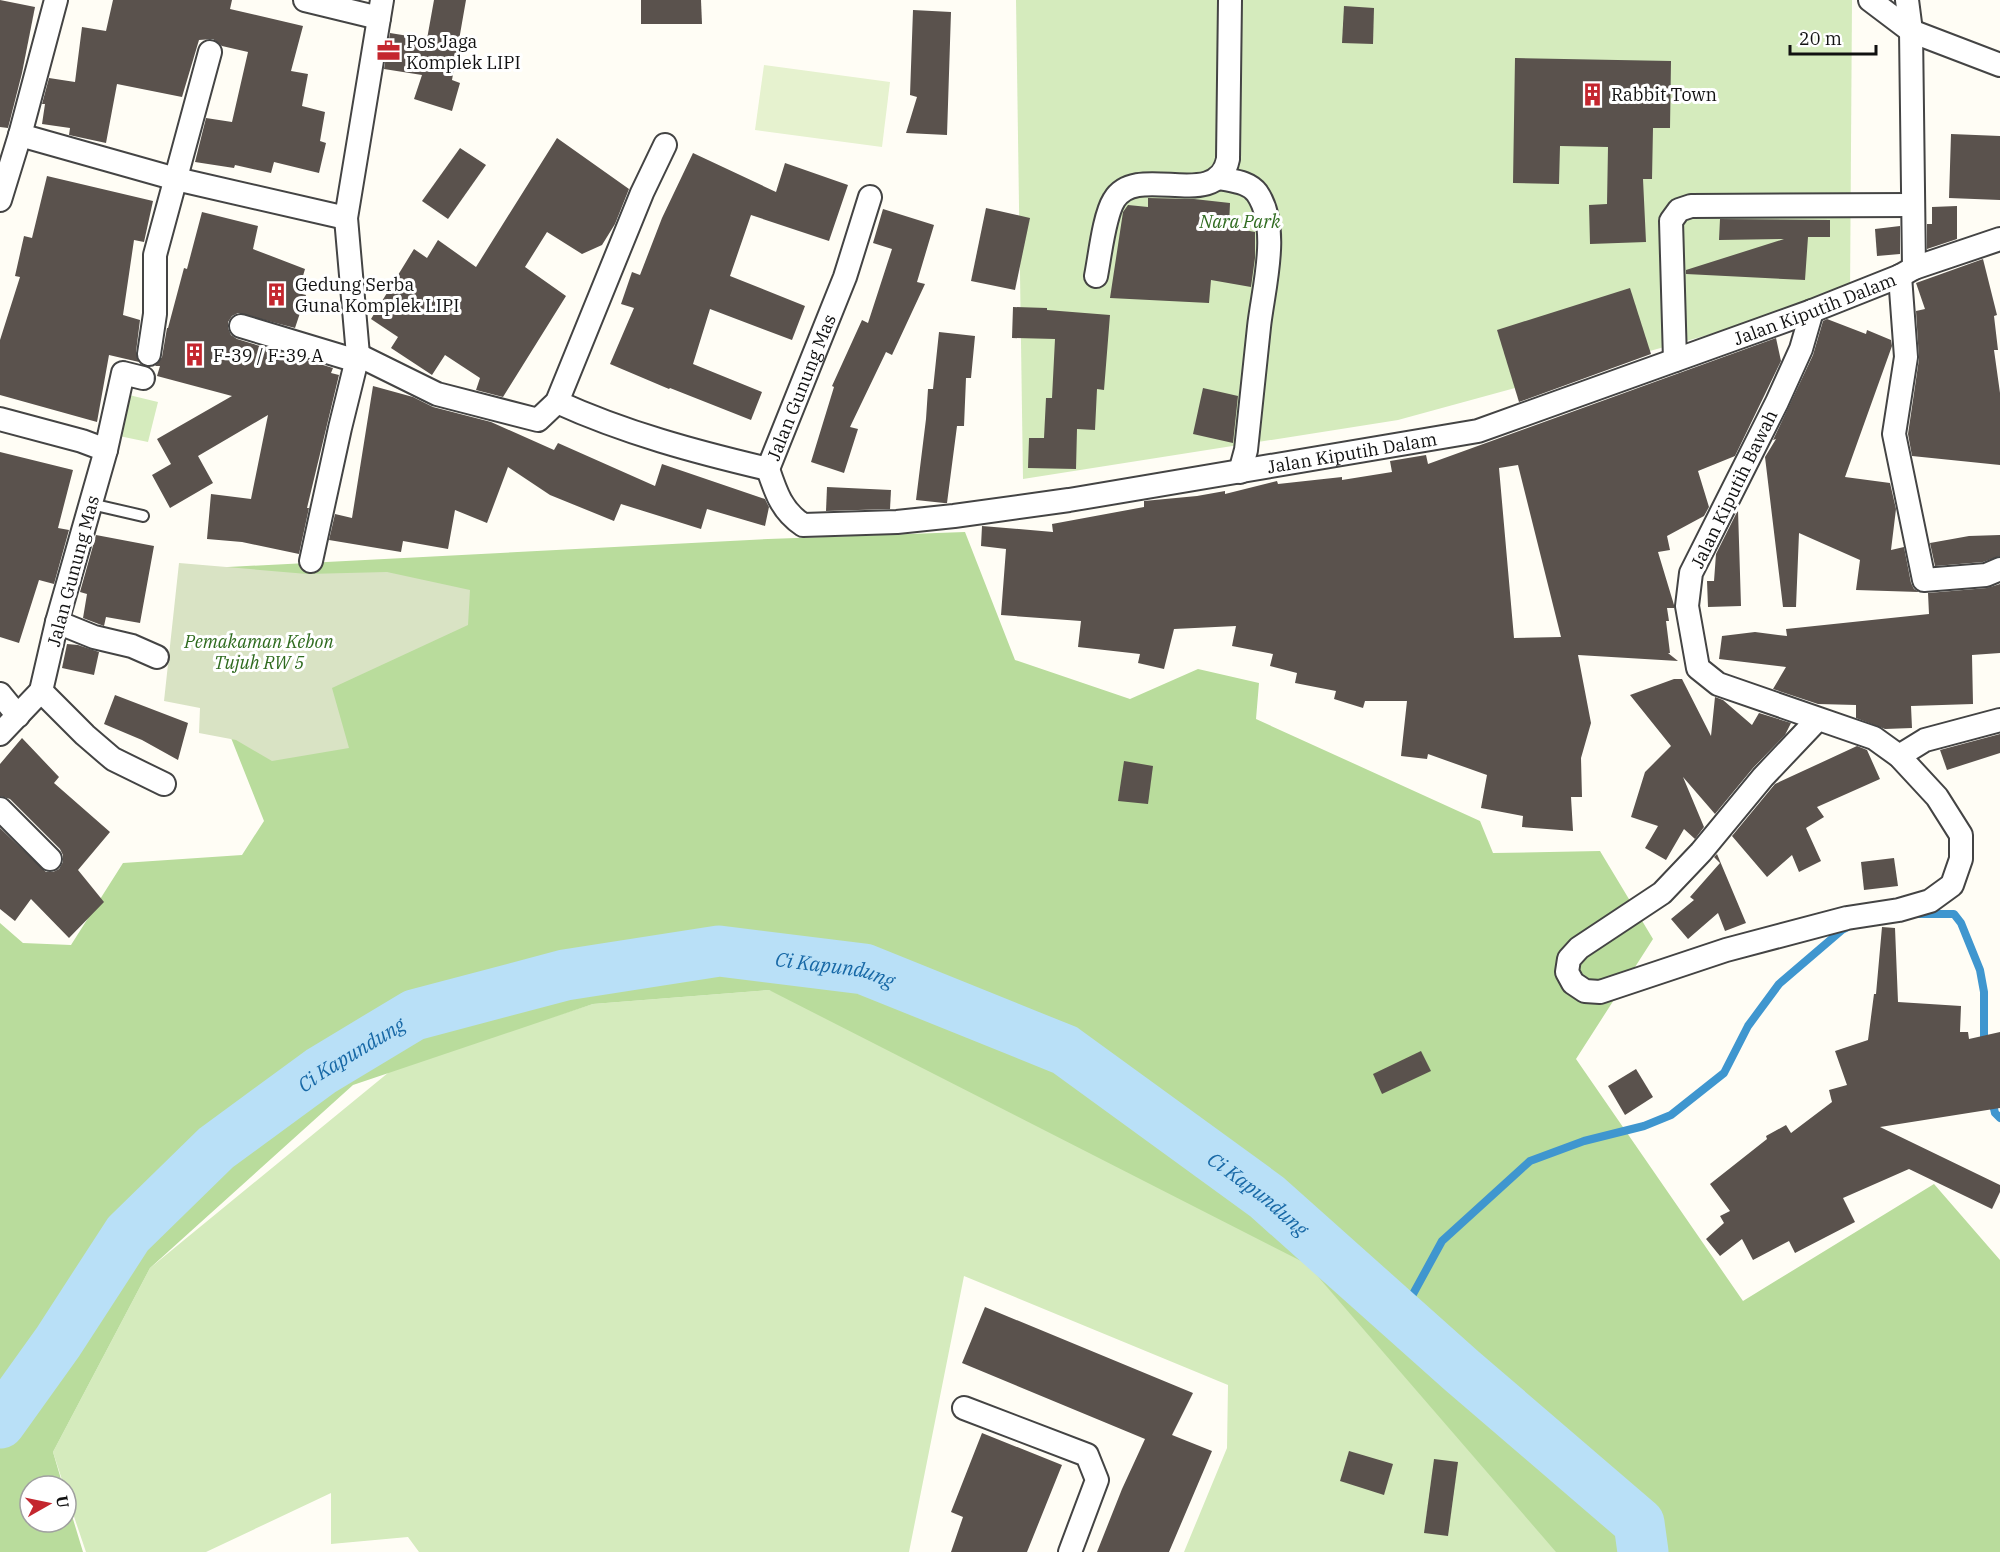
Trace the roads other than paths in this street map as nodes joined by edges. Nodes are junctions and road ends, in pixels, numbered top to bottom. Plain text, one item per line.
1 (56, 0) edge
2 (305, 0) edge
3 (1230, 0) edge
4 (1870, 0) edge
5 (1907, 0) edge
6 (381, 9) edge
7 (1911, 31) junction
8 (210, 52) dead end
9 (2000, 65) edge
10 (20, 135) junction
11 (665, 145) dead end
12 (1220, 178) junction
13 (176, 179) junction
14 (870, 197) dead end
15 (0, 200) edge
16 (1912, 205) junction
17 (346, 218) junction
18 (2000, 239) edge
19 (1907, 272) junction
20 (1096, 276) dead end
21 (1812, 311) junction
22 (241, 327) dead end
23 (149, 354) dead end
24 (358, 358) junction
25 (1675, 360) junction
26 (143, 378) dead end
27 (557, 402) junction
28 (0, 419) edge
29 (106, 450) junction
30 (768, 469) junction
31 (1240, 472) junction
32 (91, 504) junction
33 (143, 516) dead end
34 (311, 561) dead end
35 (2000, 569) edge
36 (57, 622) junction
37 (158, 657) dead end
38 (41, 691) junction
39 (0, 694) edge
40 (18, 716) junction
41 (1818, 719) junction
42 (2000, 720) edge
43 (0, 734) edge
44 (1899, 756) junction
45 (164, 784) dead end
46 (0, 809) edge
47 (50, 860) dead end
48 (964, 1408) dead end
49 (1070, 1552) edge

1 - 10 street
2 - 6 street
3 - 12 street
4 - 7 street
5 - 7 street, Jalan Kiputih Dalam
6 - 17 street
7 - 9 street
7 - 16 street, Jalan Kiputih Dalam
8 - 13 street
10 - 13 street
10 - 15 street
11 - 27 street
12 - 20 street
12 - 31 street
13 - 17 street
13 - 23 street
14 - 30 street, Jalan Gunung Mas
16 - 19 street, Jalan Kiputih Dalam
16 - 25 street
17 - 24 street
18 - 19 street, Jalan Kiputih Dalam
19 - 21 street, Jalan Kiputih Dalam
19 - 35 street
21 - 25 street, Jalan Kiputih Dalam
21 - 41 street, Jalan Kiputih Bawah
22 - 24 street
24 - 27 street
24 - 34 street
25 - 31 street, Jalan Kiputih Dalam
26 - 29 street, Jalan Gunung Mas
27 - 30 street, Jalan Gunung Mas
28 - 29 street
29 - 32 street, Jalan Gunung Mas
30 - 31 street, Jalan Kiputih Dalam
32 - 33 lane
32 - 36 street, Jalan Gunung Mas
36 - 37 street
36 - 38 street, Jalan Gunung Mas
38 - 40 street, Jalan Gunung Mas
38 - 45 street
39 - 40 street
40 - 43 street, Jalan Gunung Mas
41 - 44 street, Jalan Kiputih Bawah
41 - 44 street, Jalan Kiputih Bawah
42 - 44 street
46 - 47 street
48 - 49 street

